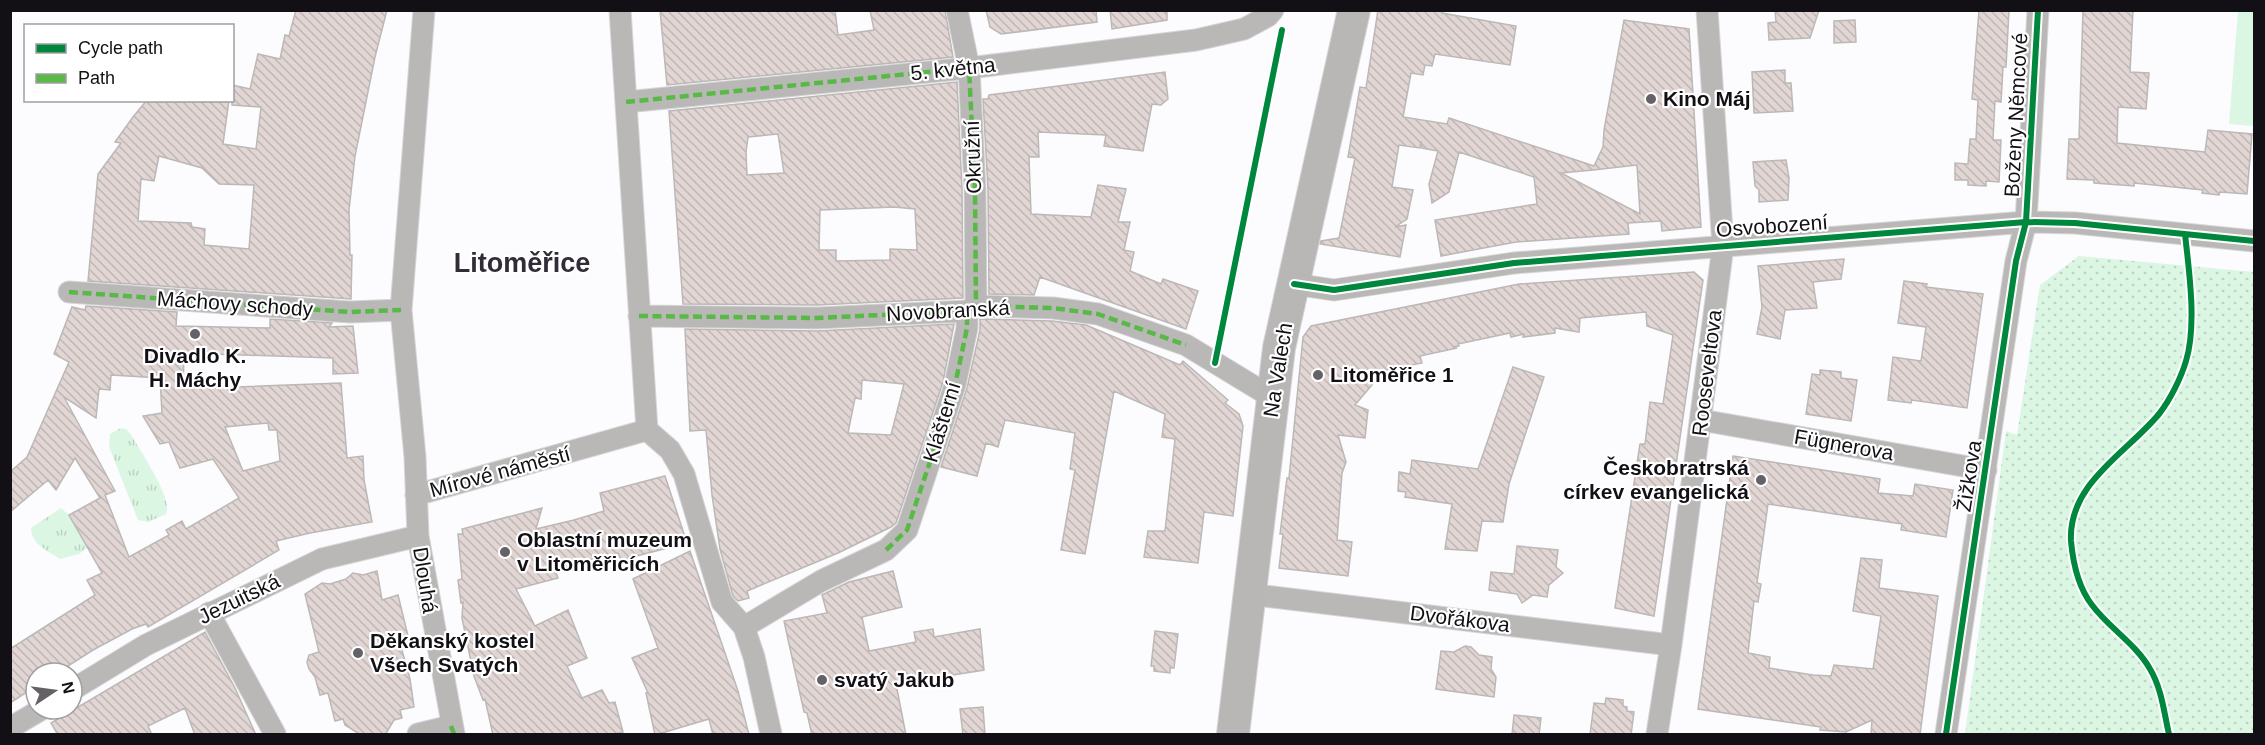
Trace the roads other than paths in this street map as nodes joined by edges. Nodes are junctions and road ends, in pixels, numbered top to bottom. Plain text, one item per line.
1 (424, 10) edge
2 (620, 10) edge
3 (957, 10) edge
4 (1273, 10) edge
5 (1354, 10) edge
6 (1707, 10) edge
7 (2038, 10) edge
8 (969, 68) junction
9 (626, 102) junction
10 (2026, 222) junction
11 (2254, 241) edge
12 (1724, 246) junction
13 (1294, 284) junction
14 (69, 292) dead end
15 (972, 308) junction
16 (401, 310) junction
17 (639, 316) junction
18 (1273, 398) junction
19 (1701, 420) junction
20 (647, 430) junction
21 (1986, 470) junction
22 (416, 495) junction
23 (418, 536) junction
24 (1248, 594) junction
25 (209, 614) junction
26 (744, 627) junction
27 (1671, 645) junction
28 (84, 683) edge
29 (25, 721) edge
30 (13, 730) edge
31 (452, 730) edge
32 (1660, 734) edge
33 (275, 735) edge
34 (418, 735) edge
35 (771, 735) edge
36 (1233, 735) edge
37 (1946, 735) edge

1 - 16 street, Mírové náměstí
2 - 9 street
3 - 8 street, Okružní
4 - 8 street, 5. května
5 - 13 main road, Na Valech
6 - 12 street, Rooseveltova
7 - 10 street, Boženy Němcové
8 - 9 street, 5. května
8 - 15 street, Okružní
9 - 17 street
10 - 11 street, Osvobození
10 - 12 street, Osvobození
10 - 21 street, Žižkova
12 - 13 street, Osvobození
12 - 19 street, Rooseveltova
13 - 18 main road, Na Valech
14 - 16 street, Máchovy schody
15 - 17 street, Novobranská
15 - 18 street, Novobranská
15 - 26 street, Klášterní
16 - 22 street, Mírové náměstí
17 - 20 street
18 - 24 main road, Na Valech
19 - 21 street, Fügnerova
19 - 27 street, Rooseveltova
20 - 22 street, Mírové náměstí
20 - 26 street
21 - 37 street, Žižkova
22 - 23 street, Dlouhá
23 - 25 street, Jezuitská
23 - 31 street, Dlouhá
24 - 27 street, Dvořákova
24 - 36 main road, Na Valech
25 - 28 street, Jezuitská
25 - 33 street
26 - 35 street
27 - 32 street, Rooseveltova
29 - 30 street
31 - 34 street

